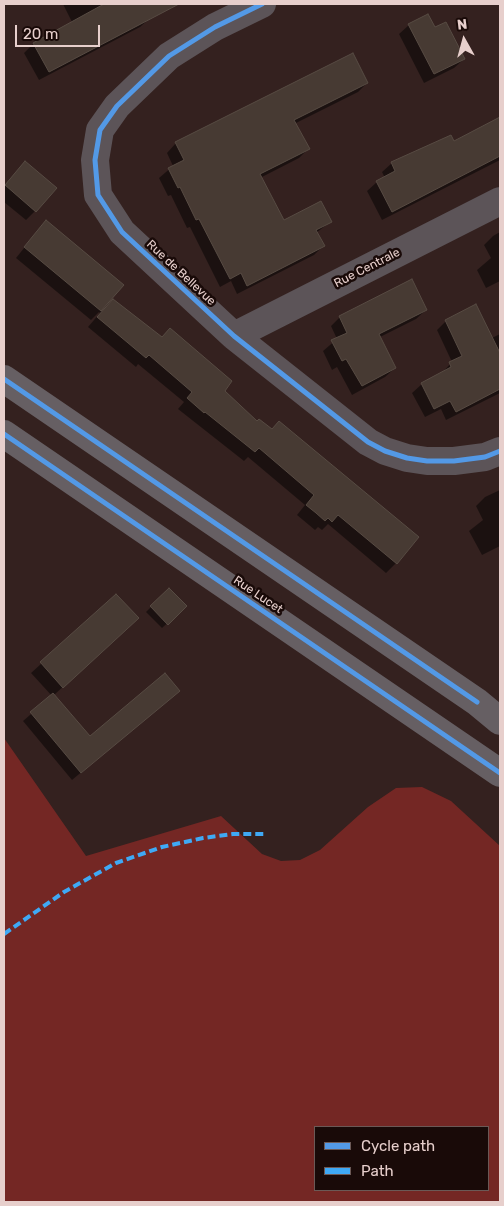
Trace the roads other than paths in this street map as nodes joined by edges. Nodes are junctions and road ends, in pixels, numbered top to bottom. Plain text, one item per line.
1 (262, 4) edge
2 (500, 201) edge
3 (234, 336) junction
4 (4, 379) edge
5 (4, 434) edge
6 (500, 451) edge
7 (500, 721) edge
8 (500, 773) edge

1 - 3 street, Rue de Bellevue
2 - 3 street, Rue Centrale
3 - 6 street, Rue de Bellevue
4 - 7 main road
5 - 8 main road, Rue Lucet

